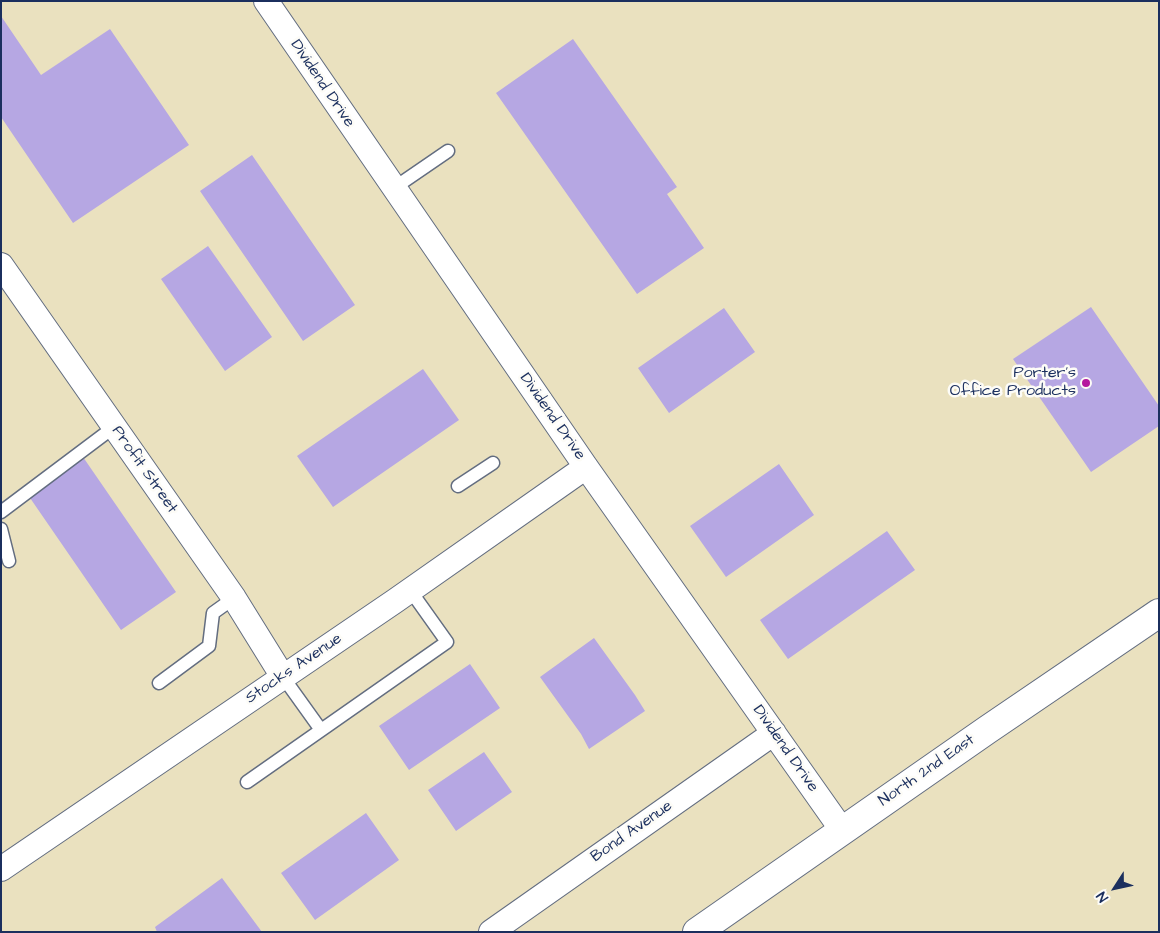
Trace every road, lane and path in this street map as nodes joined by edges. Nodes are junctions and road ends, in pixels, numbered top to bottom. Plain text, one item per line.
1 (266, 1) edge
2 (448, 151) dead end
3 (394, 188) junction
4 (1, 265) edge
5 (114, 427) junction
6 (493, 463) dead end
7 (586, 467) junction
8 (458, 486) dead end
9 (1, 512) edge
10 (1, 529) edge
11 (10, 561) dead end
12 (410, 590) junction
13 (234, 598) junction
14 (1159, 613) edge
15 (283, 677) junction
16 (159, 683) dead end
17 (321, 730) junction
18 (774, 733) junction
19 (248, 782) dead end
20 (842, 830) junction
21 (1, 869) edge
22 (491, 932) edge
23 (697, 932) edge

1 - 3 street, Dividend Drive
2 - 3 lane
3 - 7 street, Dividend Drive
4 - 5 street, Profit Street
5 - 9 lane
5 - 13 street, Profit Street
6 - 8 lane
7 - 12 street, Stocks Avenue
7 - 18 street, Dividend Drive
10 - 11 lane
12 - 15 street, Stocks Avenue
12 - 17 lane
13 - 15 street, Profit Street
13 - 16 lane
14 - 20 main road, North 2nd East
15 - 17 lane
15 - 21 street, Stocks Avenue
17 - 19 lane
18 - 20 street, Dividend Drive
18 - 22 street, Bond Avenue
20 - 23 main road, North 2nd East

